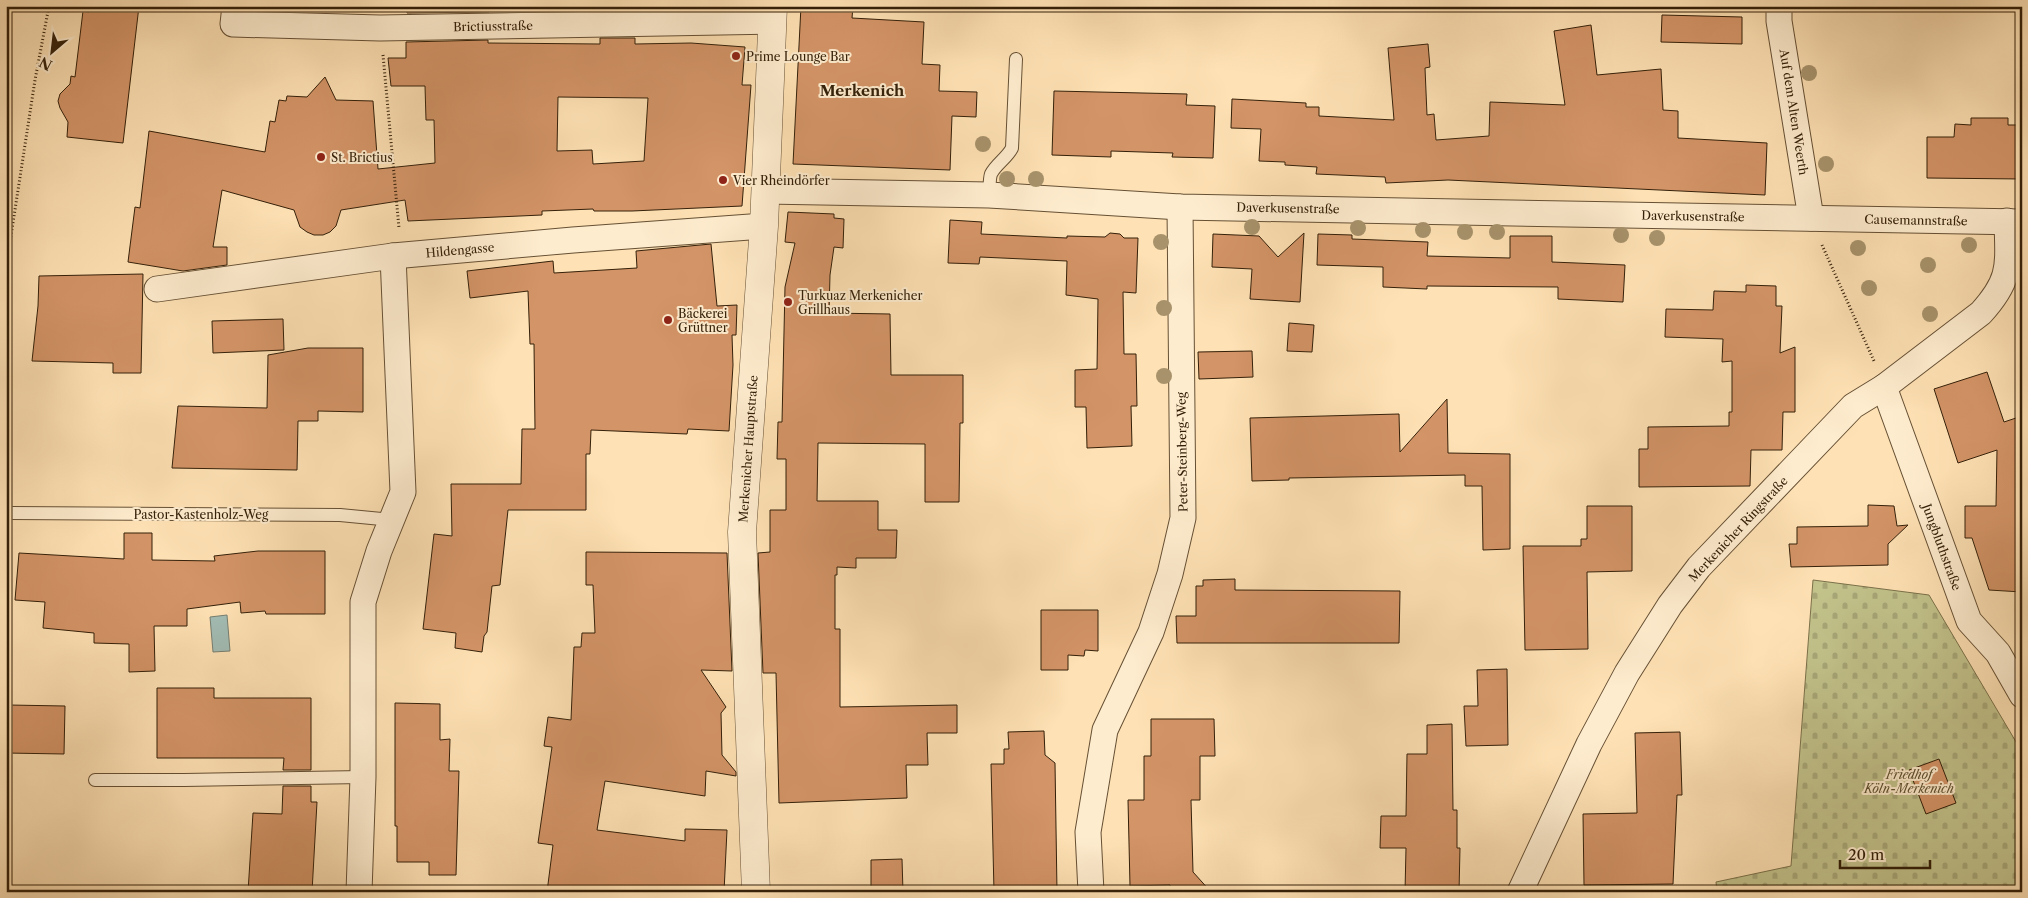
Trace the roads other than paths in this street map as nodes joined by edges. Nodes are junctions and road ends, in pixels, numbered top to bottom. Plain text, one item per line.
1 (235, 6) edge
2 (1779, 6) edge
3 (772, 14) edge
4 (1016, 59) dead end
5 (765, 191) junction
6 (989, 195) junction
7 (1180, 207) junction
8 (1811, 218) junction
9 (2014, 222) edge
10 (764, 226) junction
11 (397, 256) junction
12 (157, 289) dead end
13 (1884, 387) junction
14 (10, 513) dead end
15 (392, 520) junction
16 (2022, 695) edge
17 (364, 778) junction
18 (95, 780) dead end
19 (360, 892) edge
20 (756, 892) edge
21 (1091, 892) edge
22 (1520, 892) edge

1 - 3 street, Brictiusstraße
2 - 8 street, Auf dem Alten Weerth
3 - 5 street, Merkenicher Hauptstraße
4 - 6 lane
5 - 6 street, Daverkusenstraße
5 - 10 street, Merkenicher Hauptstraße
6 - 7 street, Daverkusenstraße
7 - 8 street, Daverkusenstraße
7 - 21 street, Peter-Steinberg-Weg
8 - 9 street, Causemannstraße
9 - 13 street, Merkenicher Ringstraße
10 - 11 street, Hildengasse
10 - 20 street, Merkenicher Hauptstraße
11 - 12 street, Hildengasse
11 - 15 street
13 - 16 street, Jungbluthstraße
13 - 22 street, Merkenicher Ringstraße
14 - 15 lane, Pastor-Kastenholz-Weg
15 - 17 street
17 - 18 lane
17 - 19 street

